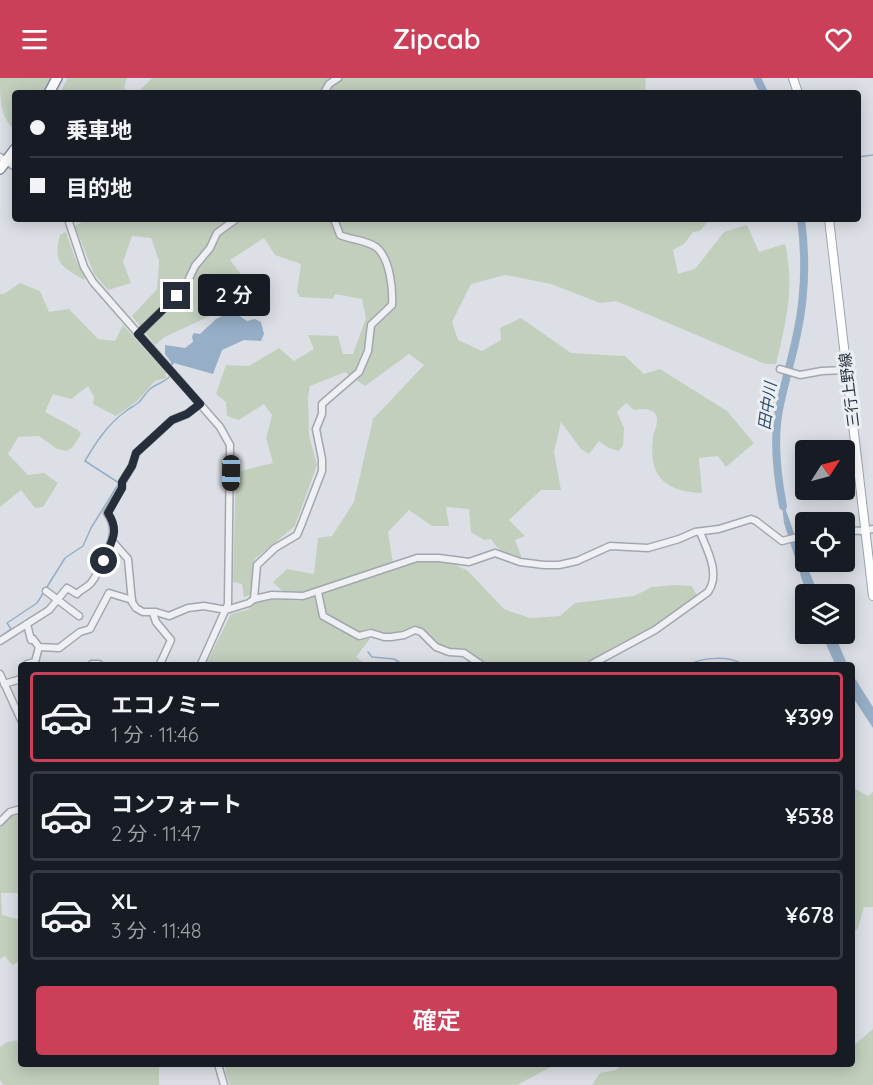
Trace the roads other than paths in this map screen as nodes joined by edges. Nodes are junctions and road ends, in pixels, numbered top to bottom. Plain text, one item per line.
1 (338, 78) edge
2 (326, 90) edge
3 (7, 162) edge
4 (0, 169) edge
5 (69, 222) edge
6 (232, 222) edge
7 (335, 222) edge
8 (829, 222) edge
9 (138, 334) junction
10 (780, 369) dead end
11 (846, 370) junction
12 (200, 404) junction
13 (870, 529) edge
14 (855, 530) edge
15 (700, 532) junction
16 (795, 538) edge
17 (113, 542) junction
18 (108, 551) junction
19 (871, 553) edge
20 (124, 554) junction
21 (46, 591) dead end
22 (318, 592) junction
23 (873, 596) edge
24 (254, 598) junction
25 (132, 600) junction
26 (57, 601) junction
27 (226, 610) junction
28 (153, 613) junction
29 (79, 616) dead end
30 (27, 624) junction
31 (0, 641) edge
32 (39, 647) junction
33 (34, 662) edge
34 (161, 662) edge
35 (202, 662) edge
36 (477, 662) edge
37 (596, 662) edge
38 (0, 674) edge
39 (18, 680) edge
40 (4, 684) junction
41 (18, 714) edge
42 (18, 810) edge
43 (0, 822) edge
44 (219, 1067) edge
45 (222, 1084) edge

1 - 2 street
3 - 4 highway
5 - 9 street
6 - 9 street
7 - 24 street
8 - 11 main road, 三行上野線
9 - 12 street
10 - 11 street
11 - 13 main road, 三行上野線
12 - 17 street
12 - 27 street
13 - 14 street
13 - 19 main road, 三行上野線
15 - 16 street
15 - 22 street
15 - 37 street
17 - 18 street
17 - 20 street
18 - 20 street
18 - 26 street
19 - 23 main road, 三行上野線
20 - 25 street
21 - 26 street
22 - 24 street
22 - 36 street
24 - 27 street
25 - 28 street
25 - 32 street
26 - 29 street
26 - 30 street
27 - 28 street
27 - 35 street
28 - 34 street
30 - 31 street
30 - 32 street
32 - 33 street
38 - 40 street
39 - 40 street
40 - 41 street
42 - 43 street
44 - 45 street

